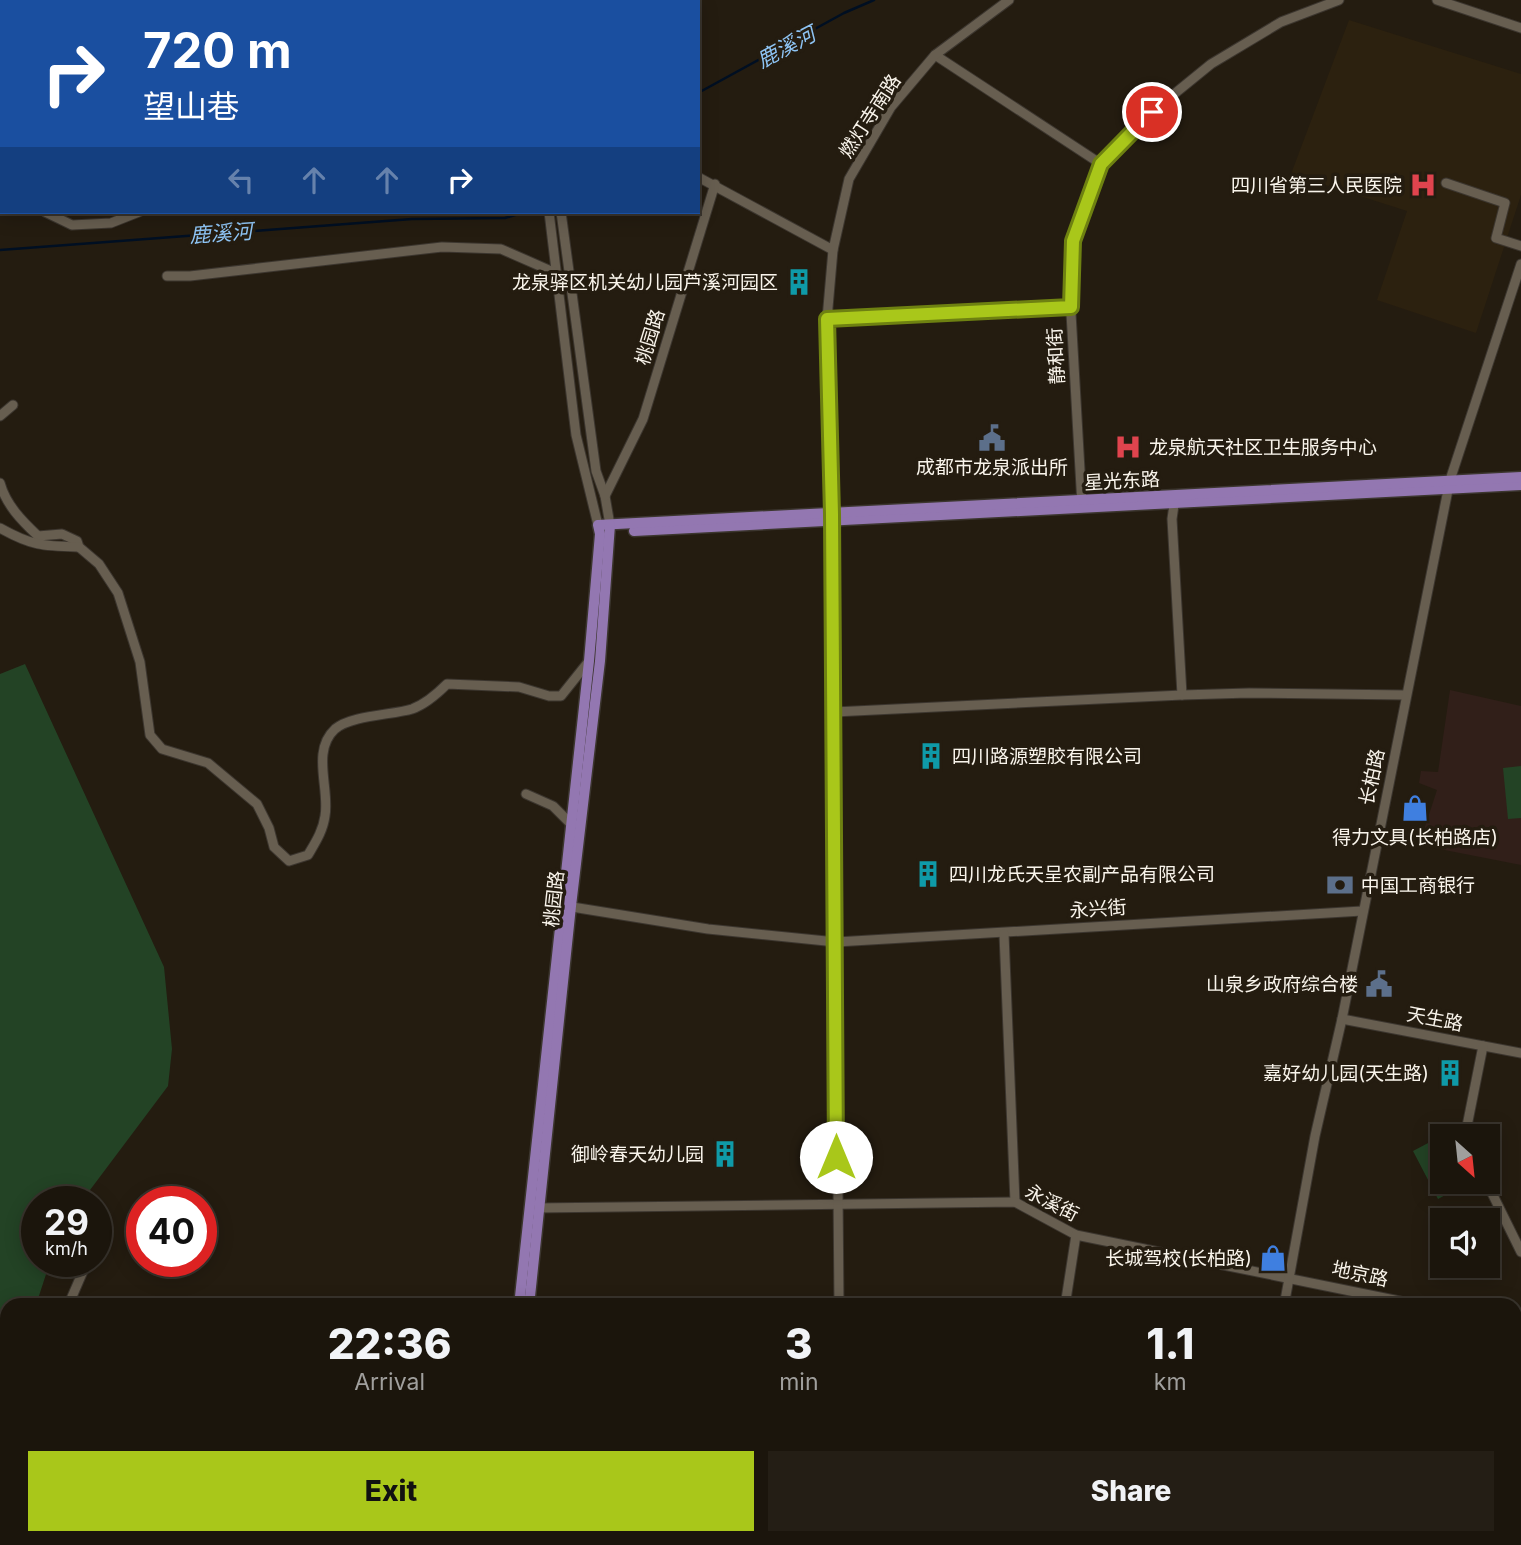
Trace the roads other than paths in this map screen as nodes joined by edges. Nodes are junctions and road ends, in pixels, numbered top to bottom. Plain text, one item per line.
1 (1009, 0) edge
2 (1339, 0) edge
3 (1437, 0) edge
4 (1521, 29) edge
5 (935, 55) junction
6 (1101, 164) junction
7 (700, 178) edge
8 (1446, 183) dead end
9 (715, 184) junction
10 (49, 214) edge
11 (134, 214) edge
12 (549, 214) edge
13 (561, 214) edge
14 (1521, 246) edge
15 (833, 250) junction
16 (1521, 264) edge
17 (558, 274) junction
18 (167, 276) dead end
19 (1071, 307) junction
20 (827, 319) junction
21 (13, 405) dead end
22 (0, 416) edge
23 (1521, 477) edge
24 (0, 483) edge
25 (1449, 484) junction
26 (1521, 485) edge
27 (605, 496) junction
28 (1082, 504) junction
29 (1174, 505) junction
30 (832, 518) junction
31 (0, 528) edge
32 (605, 529) junction
33 (79, 547) junction
34 (589, 661) junction
35 (1182, 695) junction
36 (1406, 695) junction
37 (834, 712) junction
38 (526, 794) dead end
39 (571, 824) junction
40 (566, 906) junction
41 (1362, 911) junction
42 (1004, 934) junction
43 (836, 942) junction
44 (1342, 1019) junction
45 (1483, 1046) junction
46 (1521, 1054) edge
47 (1467, 1124) edge
48 (1492, 1194) edge
49 (1015, 1202) junction
50 (837, 1204) junction
51 (535, 1208) junction
52 (1076, 1236) junction
53 (1521, 1252) edge
54 (81, 1277) edge
55 (1289, 1277) junction
56 (71, 1298) edge
57 (520, 1298) edge
58 (529, 1298) edge
59 (839, 1298) edge
60 (1066, 1298) edge
61 (1285, 1298) edge
62 (1387, 1298) edge

1 - 5 street, 燃灯寺南路
2 - 6 street, 静和街
3 - 4 street
5 - 6 street
5 - 15 street, 燃灯寺南路
6 - 19 street, 静和街
7 - 9 street
8 - 14 street
9 - 15 street
9 - 27 street, 桃园路
10 - 11 street
12 - 17 street
13 - 27 street, 桃园路
15 - 20 street, 燃灯寺南路
16 - 25 street, 长柏路
17 - 18 street
17 - 32 street
19 - 20 street
19 - 28 street, 静和街
20 - 30 street, 燃灯寺南路
21 - 22 street
23 - 25 main road, 星光东路
24 - 33 street
25 - 26 main road, 星光东路
25 - 28 main road, 星光东路
25 - 29 main road, 星光东路
25 - 36 street, 长柏路
27 - 32 street, 桃园路
28 - 29 main road, 星光东路
28 - 30 main road, 星光东路
29 - 35 street
30 - 32 main road, 星光东路
30 - 37 street, 燃灯寺南路
31 - 33 street
32 - 34 main road
32 - 40 main road, 桃园路
33 - 34 street
34 - 39 main road
35 - 36 street
35 - 37 street
36 - 41 street, 长柏路
37 - 43 street, 燃灯寺南路
38 - 39 street
39 - 40 main road
40 - 43 street, 永兴街
40 - 51 main road, 桃园路
41 - 42 street, 永兴街
41 - 44 street, 长柏路
42 - 43 street, 永兴街
42 - 49 street
43 - 50 street, 燃灯寺南路
44 - 45 street, 天生路
44 - 55 street, 长柏路
45 - 46 street, 天生路
45 - 47 street
48 - 53 street
49 - 50 street, 永溪街
49 - 52 street, 永溪街
50 - 51 street, 永溪街
50 - 59 street, 燃灯寺南路
51 - 57 main road
51 - 58 main road, 桃园路
52 - 55 street, 永溪街
52 - 60 street
54 - 56 street
55 - 61 street, 长柏路
55 - 62 street, 地京路

